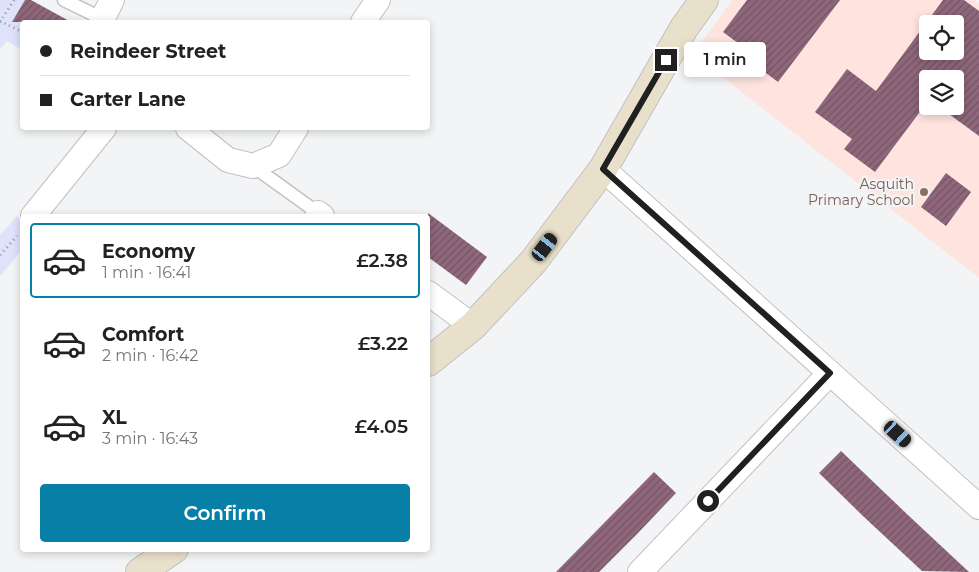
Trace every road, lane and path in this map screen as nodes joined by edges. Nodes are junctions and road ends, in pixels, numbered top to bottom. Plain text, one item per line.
1 (14, 0) edge
2 (64, 0) edge
3 (378, 0) edge
4 (704, 0) edge
5 (105, 14) edge
6 (364, 20) edge
7 (0, 21) edge
8 (20, 31) edge
9 (102, 130) edge
10 (190, 130) edge
11 (295, 130) edge
12 (253, 166) junction
13 (603, 169) junction
14 (35, 214) edge
15 (319, 214) edge
16 (20, 231) edge
17 (0, 255) edge
18 (430, 294) edge
19 (473, 326) junction
20 (430, 360) edge
21 (830, 373) junction
22 (979, 508) edge
23 (170, 552) edge
24 (140, 572) edge
25 (640, 572) edge

1 - 7 path
2 - 5 lane
3 - 6 street
4 - 13 main road
7 - 8 path
9 - 14 street
10 - 12 street
11 - 12 street
12 - 15 lane
13 - 19 main road
13 - 21 street
16 - 17 path
18 - 19 street
19 - 20 main road
21 - 22 street
21 - 25 street
23 - 24 main road

